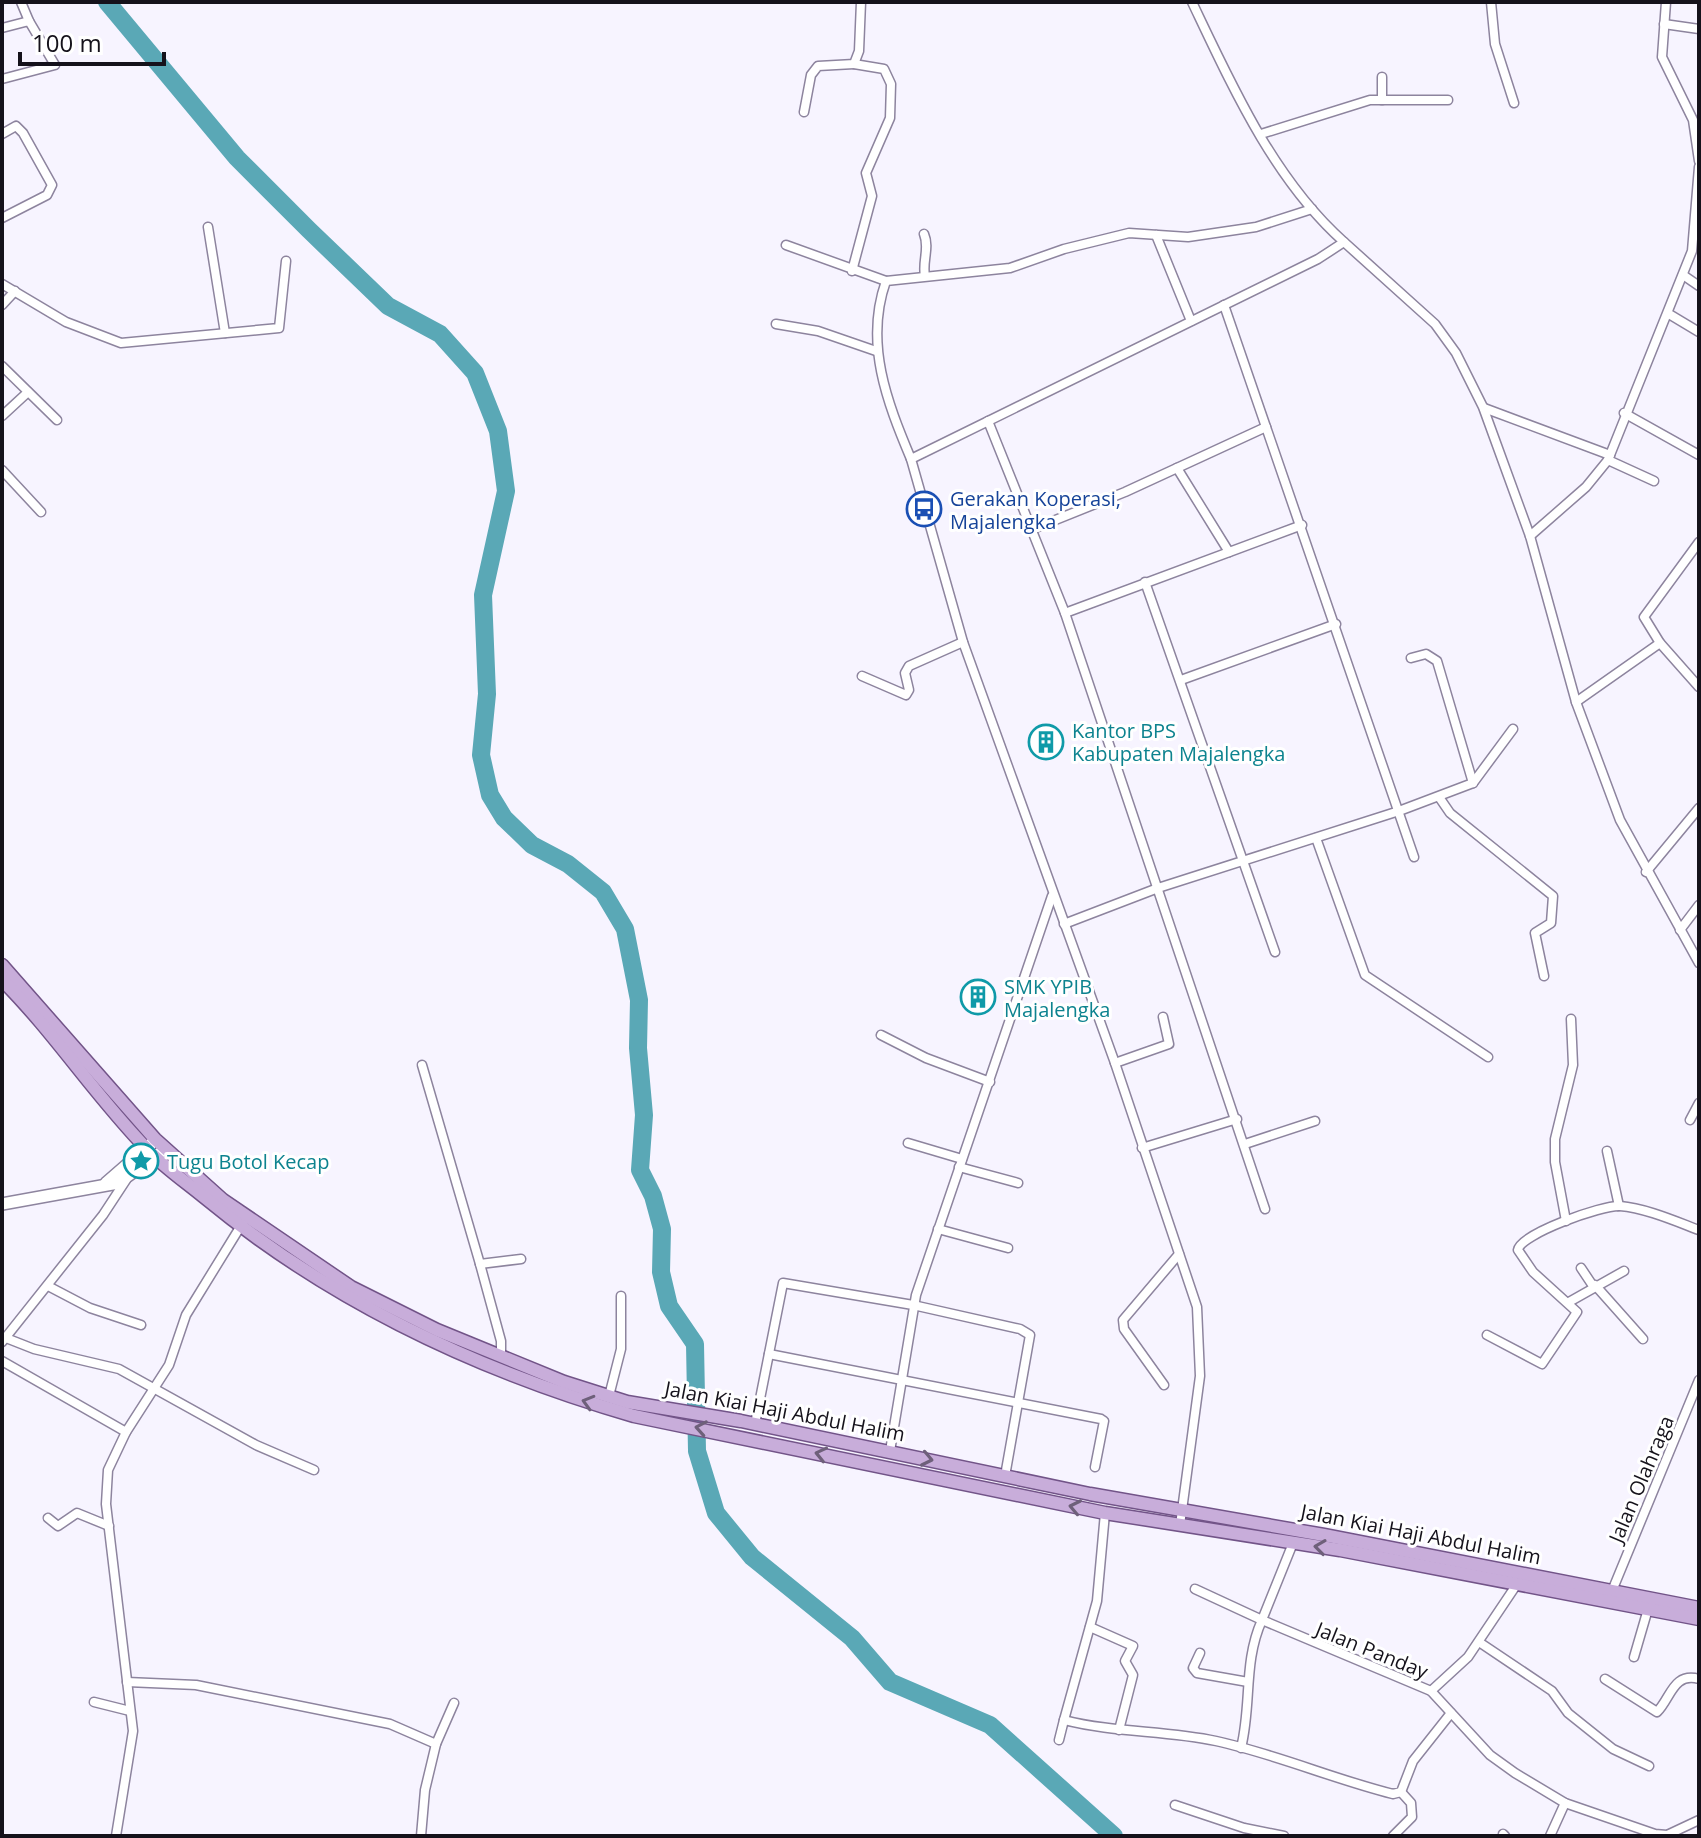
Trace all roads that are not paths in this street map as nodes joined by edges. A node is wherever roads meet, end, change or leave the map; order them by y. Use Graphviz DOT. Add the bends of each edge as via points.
graph roads {
  1 [pos="21,2"];
  2 [pos="861,2"];
  3 [pos="1192,2"];
  4 [pos="1491,2"];
  5 [pos="1666,2"];
  6 [pos="29,21"];
  7 [pos="1664,24"];
  8 [pos="2,28"];
  9 [pos="1699,29"];
  10 [pos="854,64"];
  11 [pos="1382,77"];
  12 [pos="2,79"];
  13 [pos="1382,100"];
  14 [pos="1448,100"];
  15 [pos="1514,103"];
  16 [pos="804,112"];
  17 [pos="1697,124"];
  18 [pos="2,134"];
  19 [pos="1261,134"];
  20 [pos="1699,164"];
  21 [pos="1699,190"];
  22 [pos="1312,209"];
  23 [pos="2,218"];
  24 [pos="208,227"];
  25 [pos="924,234"];
  26 [pos="1156,235"];
  27 [pos="1344,242"];
  28 [pos="786,245"];
  29 [pos="286,261"];
  30 [pos="852,271"];
  31 [pos="1683,275"];
  32 [pos="925,276"];
  33 [pos="886,281"];
  34 [pos="2,284"];
  35 [pos="1699,286"];
  36 [pos="15,291"];
  37 [pos="2,305"];
  38 [pos="1224,305"];
  39 [pos="1669,314"];
  40 [pos="1191,321"];
  41 [pos="776,324"];
  42 [pos="1699,332"];
  43 [pos="225,333"];
  44 [pos="876,351"];
  45 [pos="2,366"];
  46 [pos="28,392"];
  47 [pos="1484,408"];
  48 [pos="1624,413"];
  49 [pos="2,416"];
  50 [pos="57,420"];
  51 [pos="988,421"];
  52 [pos="1266,427"];
  53 [pos="1699,455"];
  54 [pos="1609,458"];
  55 [pos="911,459"];
  56 [pos="1177,468"];
  57 [pos="2,470"];
  58 [pos="1654,481"];
  59 [pos="41,512"];
  60 [pos="1302,525"];
  61 [pos="1033,529"];
  62 [pos="1530,536"];
  63 [pos="1699,542"];
  64 [pos="1229,552"];
  65 [pos="1145,582"];
  66 [pos="1065,613"];
  67 [pos="1336,624"];
  68 [pos="963,642"];
  69 [pos="1660,643"];
  70 [pos="1411,658"];
  71 [pos="862,676"];
  72 [pos="1181,680"];
  73 [pos="1699,687"];
  74 [pos="1576,702"];
  75 [pos="1513,729"];
  76 [pos="1473,783"];
  77 [pos="1439,797"];
  78 [pos="1699,808"];
  79 [pos="1399,811"];
  80 [pos="1316,838"];
  81 [pos="1414,857"];
  82 [pos="1242,862"];
  83 [pos="1646,872"];
  84 [pos="1158,888"];
  85 [pos="1052,895"];
  86 [pos="1699,905"];
  87 [pos="1064,924"];
  88 [pos="1680,930"];
  89 [pos="1275,952"];
  90 [pos="1699,963"];
  91 [pos="2,965"];
  92 [pos="1544,976"];
  93 [pos="2,980"];
  94 [pos="1163,1017"];
  95 [pos="1571,1019"];
  96 [pos="881,1035"];
  97 [pos="1488,1057"];
  98 [pos="1115,1063"];
  99 [pos="422,1065"];
  100 [pos="990,1082"];
  101 [pos="1699,1103"];
  102 [pos="1237,1119"];
  103 [pos="1690,1120"];
  104 [pos="1315,1121"];
  105 [pos="908,1143"];
  106 [pos="1245,1144"];
  107 [pos="1142,1148"];
  108 [pos="156,1149"];
  109 [pos="1607,1151"];
  110 [pos="961,1163"];
  111 [pos="125,1173"];
  112 [pos="1018,1183"];
  113 [pos="2,1204"];
  114 [pos="1619,1206"];
  115 [pos="1265,1209"];
  116 [pos="1566,1221"];
  117 [pos="244,1222"];
  118 [pos="938,1229"];
  119 [pos="1699,1230"];
  120 [pos="1008,1248"];
  121 [pos="1179,1254"];
  122 [pos="521,1259"];
  123 [pos="480,1264"];
  124 [pos="1581,1268"];
  125 [pos="1624,1271"];
  126 [pos="1594,1285"];
  127 [pos="48,1286"];
  128 [pos="621,1296"];
  129 [pos="1569,1302"];
  130 [pos="913,1305"];
  131 [pos="141,1325"];
  132 [pos="1487,1335"];
  133 [pos="1643,1339"];
  134 [pos="4,1340"];
  135 [pos="769,1354"];
  136 [pos="501,1357"];
  137 [pos="2,1361"];
  138 [pos="904,1379"];
  139 [pos="1699,1380"];
  140 [pos="1164,1385"];
  141 [pos="153,1388"];
  142 [pos="609,1396"];
  143 [pos="1018,1403"];
  144 [pos="663,1415"];
  145 [pos="755,1424"];
  146 [pos="126,1432"];
  147 [pos="890,1451"];
  148 [pos="1095,1467"];
  149 [pos="314,1470"];
  150 [pos="1005,1476"];
  151 [pos="1105,1513"];
  152 [pos="48,1518"];
  153 [pos="1181,1518"];
  154 [pos="109,1526"];
  155 [pos="1293,1543"];
  156 [pos="1517,1584"];
  157 [pos="1195,1589"];
  158 [pos="1612,1591"];
  159 [pos="1699,1608"];
  160 [pos="1648,1609"];
  161 [pos="1699,1619"];
  162 [pos="1262,1620"];
  163 [pos="1090,1627"];
  164 [pos="1479,1642"];
  165 [pos="1200,1653"];
  166 [pos="1634,1657"];
  167 [pos="1605,1679"];
  168 [pos="1699,1679"];
  169 [pos="127,1682"];
  170 [pos="1248,1682"];
  171 [pos="1431,1691"];
  172 [pos="94,1702"];
  173 [pos="454,1703"];
  174 [pos="130,1711"];
  175 [pos="1451,1713"];
  176 [pos="1064,1720"];
  177 [pos="1119,1730"];
  178 [pos="1059,1740"];
  179 [pos="437,1741"];
  180 [pos="1241,1748"];
  181 [pos="1649,1766"];
  182 [pos="1401,1792"];
  183 [pos="1565,1803"];
  184 [pos="1175,1805"];
  185 [pos="1699,1820"];
  186 [pos="1396,1835"];
  187 [pos="116,1836"];
  188 [pos="421,1836"];
  189 [pos="1284,1836"];
  190 [pos="1550,1836"];
  1 -- 6 [label="street"];
  2 -- 10 [label="street"];
  3 -- 19 [label="street"];
  4 -- 15 [label="street" via="1495,44"];
  5 -- 7 [label="street"];
  6 -- 8 [label="street"];
  6 -- 12 [label="street" via="55,65"];
  7 -- 9 [label="street"];
  7 -- 17 [label="street" via="1662,57"];
  10 -- 16 [label="street" via="818,66 811,75"];
  10 -- 30 [label="street" via="884,69 891,84 887,129 866,173 872,196"];
  11 -- 13 [label="street"];
  13 -- 14 [label="street"];
  13 -- 19 [label="street" via="1360,102"];
  17 -- 20 [label="street"];
  18 -- 23 [label="street" via="16,126 23,133 52,185 47,195"];
  19 -- 22 [label="street"];
  20 -- 21 [label="street"];
  21 -- 31 [label="street" via="1694,239"];
  22 -- 26 [label="street" via="1256,227 1188,237"];
  22 -- 27 [label="street"];
  24 -- 43 [label="street"];
  25 -- 32 [label="street"];
  26 -- 32 [label="street" via="1129,233 990,272"];
  26 -- 40 [label="street"];
  27 -- 38 [label="street"];
  27 -- 47 [label="street" via="1435,324"];
  28 -- 30 [label="street"];
  29 -- 43 [label="street" via="279,328"];
  30 -- 33 [label="street"];
  31 -- 35 [label="street"];
  31 -- 39 [label="street"];
  32 -- 33 [label="street"];
  33 -- 44 [label="street"];
  34 -- 36 [label="street"];
  36 -- 37 [label="street"];
  36 -- 43 [label="street" via="66,322 121,343"];
  38 -- 40 [label="street"];
  38 -- 52 [label="street"];
  39 -- 42 [label="street"];
  39 -- 48 [label="street"];
  40 -- 51 [label="street"];
  41 -- 44 [label="street" via="818,331"];
  44 -- 55 [label="street"];
  45 -- 46 [label="street"];
  46 -- 49 [label="street"];
  46 -- 50 [label="street"];
  47 -- 54 [label="street"];
  47 -- 62 [label="street"];
  48 -- 53 [label="street"];
  48 -- 54 [label="street"];
  51 -- 55 [label="street"];
  51 -- 61 [label="street"];
  52 -- 56 [label="street"];
  52 -- 60 [label="street"];
  54 -- 58 [label="street"];
  54 -- 62 [label="street" via="1586,487"];
  55 -- 68 [label="street"];
  56 -- 61 [label="street"];
  56 -- 64 [label="street"];
  57 -- 59 [label="street"];
  60 -- 64 [label="street"];
  60 -- 67 [label="street"];
  61 -- 66 [label="street"];
  62 -- 74 [label="street"];
  63 -- 69 [label="street" via="1645,614"];
  64 -- 65 [label="street"];
  65 -- 66 [label="street"];
  65 -- 72 [label="street"];
  66 -- 84 [label="street"];
  67 -- 72 [label="street"];
  67 -- 79 [label="street"];
  68 -- 71 [label="street" via="909,666 906,695"];
  68 -- 85 [label="street"];
  69 -- 73 [label="street"];
  69 -- 74 [label="street"];
  70 -- 76 [label="street" via="1426,654 1437,661"];
  72 -- 82 [label="street"];
  74 -- 83 [label="street" via="1620,820"];
  75 -- 76 [label="street"];
  76 -- 77 [label="street"];
  77 -- 79 [label="street"];
  77 -- 92 [label="street" via="1450,813 1553,896 1553,919 1535,933"];
  78 -- 83 [label="street"];
  79 -- 80 [label="street"];
  79 -- 81 [label="street"];
  80 -- 82 [label="street"];
  80 -- 97 [label="street" via="1365,975"];
  82 -- 84 [label="street"];
  82 -- 89 [label="street"];
  83 -- 88 [label="street"];
  84 -- 87 [label="street"];
  84 -- 102 [label="street"];
  85 -- 87 [label="street"];
  85 -- 100 [label="street"];
  86 -- 88 [label="street"];
  87 -- 98 [label="street"];
  88 -- 90 [label="street"];
  91 -- 108 [label="main road, Jalan Kiai Haji Abdul Halim"];
  93 -- 108 [label="main road, Jalan Kiai Haji Abdul Halim"];
  94 -- 98 [label="street" via="1169,1044"];
  95 -- 116 [label="street" via="1573,1065 1555,1139"];
  96 -- 100 [label="street"];
  98 -- 107 [label="street"];
  99 -- 123 [label="street"];
  100 -- 110 [label="street"];
  101 -- 103 [label="street"];
  102 -- 106 [label="street"];
  102 -- 107 [label="street"];
  104 -- 106 [label="street"];
  105 -- 110 [label="street"];
  106 -- 115 [label="street"];
  107 -- 121 [label="street"];
  108 -- 111 [label="main road"];
  108 -- 117 [label="main road, Jalan Kiai Haji Abdul Halim"];
  109 -- 114 [label="street"];
  110 -- 112 [label="street"];
  110 -- 118 [label="street"];
  111 -- 113 [label="main road" via="106,1183"];
  111 -- 127 [label="street"];
  114 -- 116 [label="street"];
  114 -- 119 [label="street"];
  116 -- 129 [label="street" via="1518,1246 1533,1272"];
  117 -- 136 [label="main road, Jalan Kiai Haji Abdul Halim" via="351,1287"];
  117 -- 141 [label="street" via="186,1315 177,1349"];
  144 -- 117 [label="main road, Jalan Kiai Haji Abdul Halim, one-way" via="561,1394 397,1324 349,1298"];
  118 -- 120 [label="street"];
  118 -- 130 [label="street"];
  121 -- 140 [label="street" via="1123,1320"];
  121 -- 153 [label="street" via="1197,1307 1200,1343"];
  122 -- 123 [label="street"];
  123 -- 136 [label="street"];
  124 -- 126 [label="street"];
  125 -- 126 [label="street"];
  126 -- 129 [label="street"];
  126 -- 133 [label="street"];
  127 -- 131 [label="street" via="90,1308"];
  127 -- 134 [label="street"];
  128 -- 142 [label="street" via="621,1349"];
  129 -- 132 [label="street" via="1576,1314 1542,1364"];
  130 -- 135 [label="street" via="785,1282"];
  130 -- 138 [label="street"];
  130 -- 143 [label="street" via="1027,1332 1032,1340"];
  134 -- 141 [label="street" via="119,1369"];
  135 -- 138 [label="street"];
  135 -- 145 [label="street"];
  136 -- 142 [label="main road, Jalan Kiai Haji Abdul Halim"];
  137 -- 146 [label="street"];
  138 -- 143 [label="street"];
  138 -- 147 [label="street"];
  139 -- 158 [label="street, Jalan Olahraga"];
  141 -- 146 [label="street"];
  141 -- 149 [label="street" via="256,1445"];
  142 -- 144 [label="main road, Jalan Kiai Haji Abdul Halim"];
  143 -- 148 [label="street" via="1104,1421"];
  143 -- 150 [label="street"];
  144 -- 145 [label="main road, Jalan Kiai Haji Abdul Halim"];
  151 -- 144 [label="main road, Jalan Kiai Haji Abdul Halim, one-way"];
  145 -- 147 [label="main road, Jalan Kiai Haji Abdul Halim"];
  146 -- 154 [label="street" via="108,1470"];
  147 -- 150 [label="main road, Jalan Kiai Haji Abdul Halim, one-way"];
  150 -- 153 [label="main road, Jalan Kiai Haji Abdul Halim"];
  151 -- 153 [label="main road, Jalan Kiai Haji Abdul Halim"];
  151 -- 163 [label="street"];
  152 -- 154 [label="street" via="58,1526 77,1513"];
  153 -- 155 [label="main road, Jalan Kiai Haji Abdul Halim"];
  153 -- 158 [label="main road, Jalan Kiai Haji Abdul Halim" via="1324,1535"];
  154 -- 169 [label="street"];
  156 -- 155 [label="main road, Jalan Kiai Haji Abdul Halim, one-way"];
  155 -- 162 [label="street"];
  156 -- 160 [label="main road, Jalan Kiai Haji Abdul Halim"];
  156 -- 164 [label="street"];
  157 -- 162 [label="street, Jalan Panday"];
  158 -- 159 [label="main road, Jalan Kiai Haji Abdul Halim"];
  160 -- 161 [label="main road, Jalan Kiai Haji Abdul Halim"];
  160 -- 166 [label="street"];
  162 -- 170 [label="street" via="1251,1644"];
  162 -- 171 [label="street, Jalan Panday"];
  163 -- 176 [label="street"];
  163 -- 177 [label="street" via="1133,1646 1125,1661 1134,1671"];
  164 -- 171 [label="street"];
  164 -- 181 [label="street" via="1552,1691 1568,1713 1613,1749"];
  165 -- 170 [label="street" via="1193,1668 1197,1673"];
  167 -- 168 [label="street" via="1657,1712 1679,1681"];
  169 -- 174 [label="street"];
  169 -- 179 [label="street" via="196,1685 390,1724"];
  170 -- 180 [label="street"];
  171 -- 175 [label="street, Jalan Panday"];
  172 -- 174 [label="street"];
  173 -- 179 [label="street"];
  174 -- 187 [label="street" via="133,1744"];
  175 -- 182 [label="street" via="1413,1761"];
  175 -- 183 [label="street, Jalan Panday" via="1490,1755"];
  176 -- 177 [label="street"];
  176 -- 178 [label="street"];
  177 -- 180 [label="street"];
  179 -- 188 [label="street"];
  180 -- 182 [label="street" via="1381,1791"];
  182 -- 186 [label="street" via="1411,1803 1412,1817"];
  183 -- 185 [label="street, Jalan Panday" via="1655,1834 1667,1835"];
  183 -- 190 [label="street"];
  184 -- 189 [label="street"];
}
